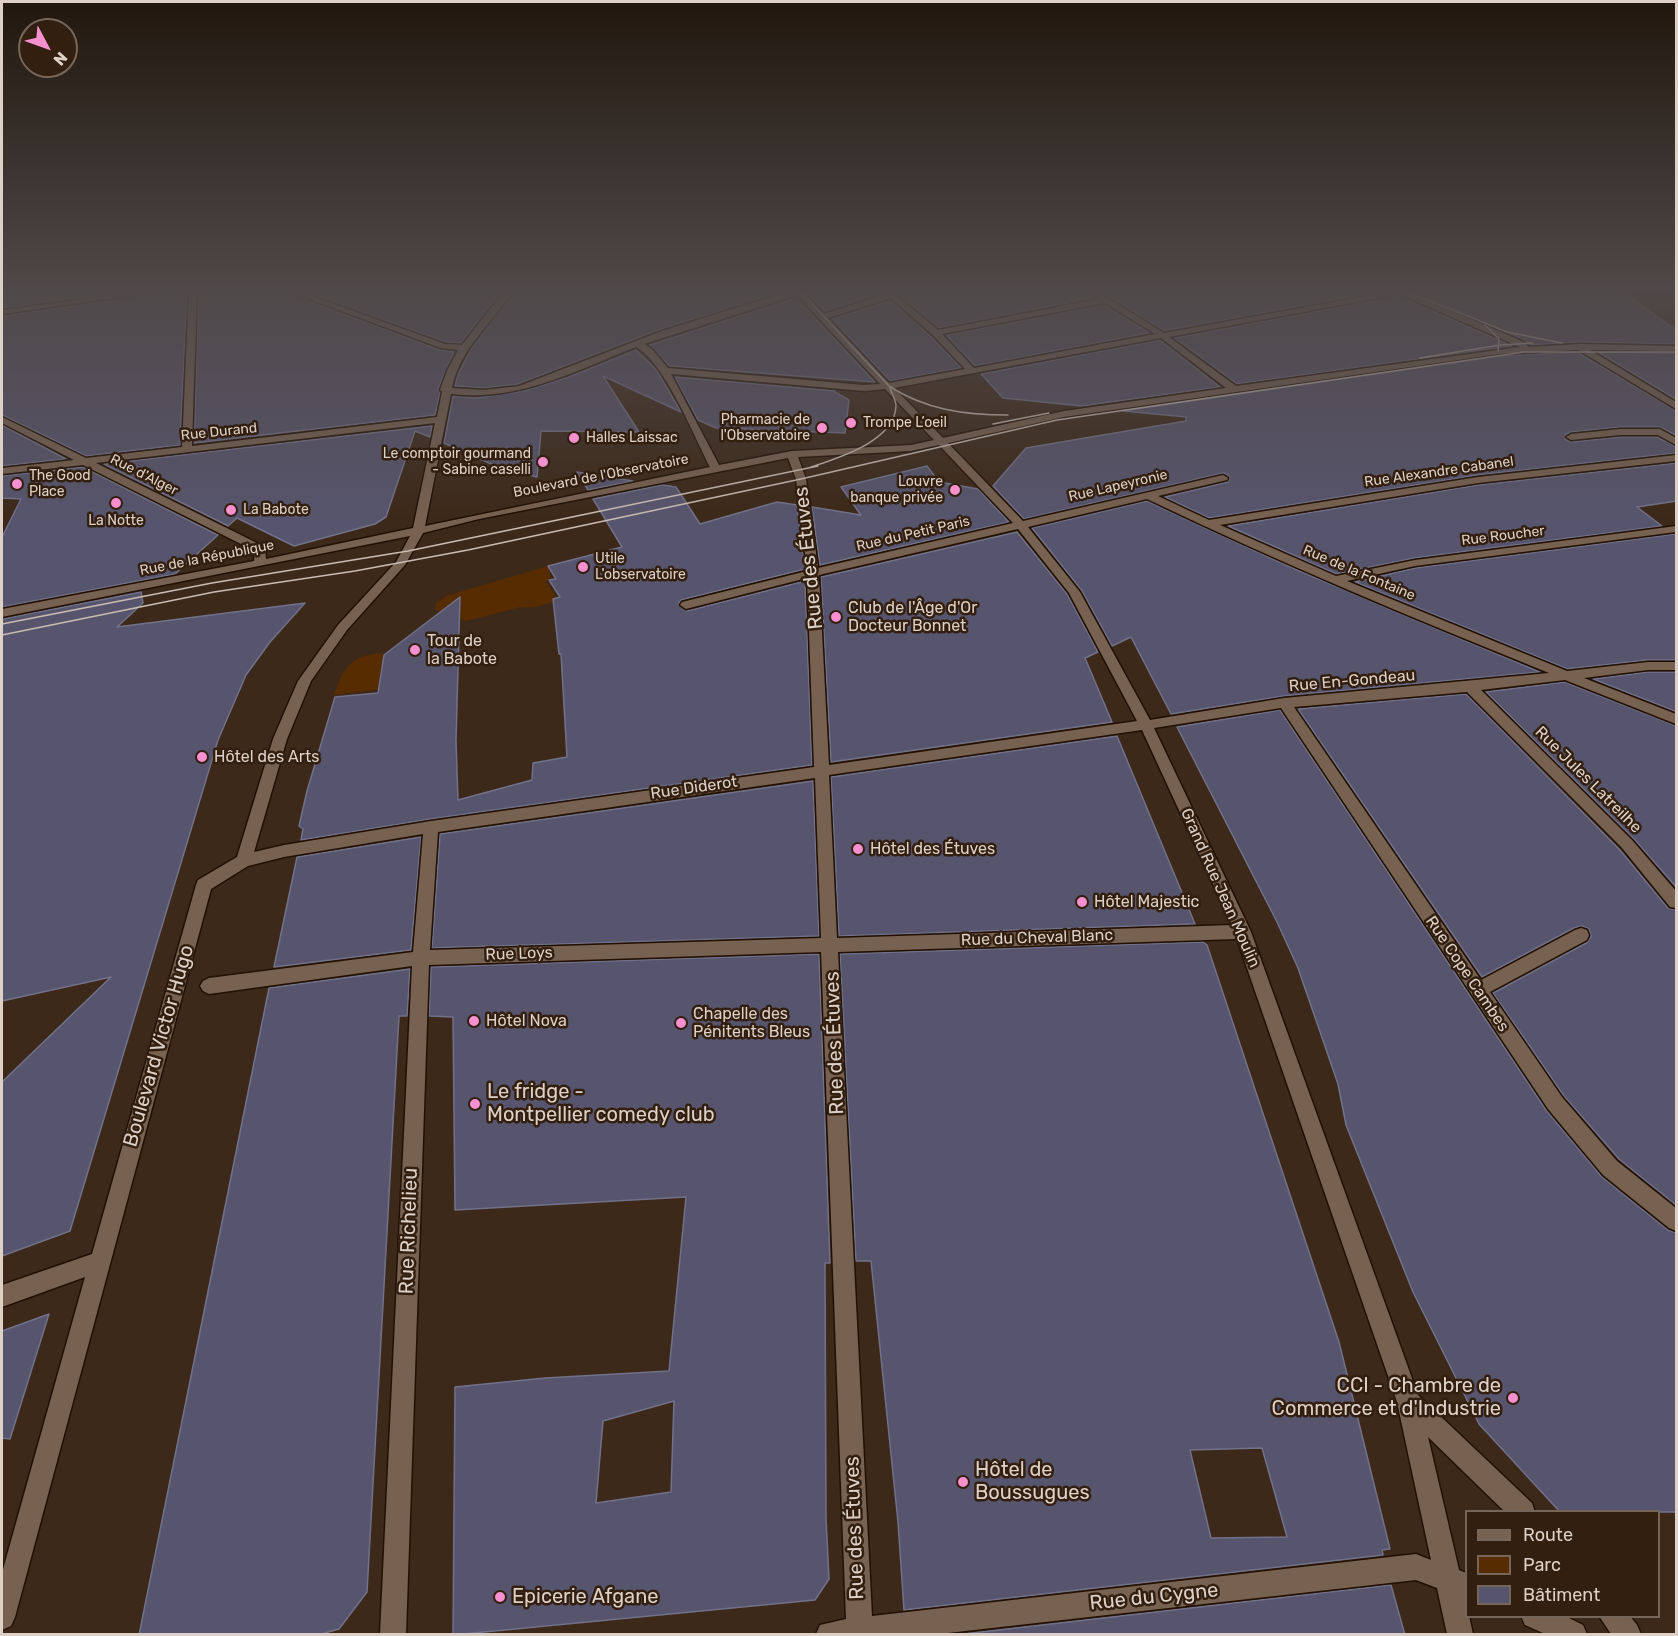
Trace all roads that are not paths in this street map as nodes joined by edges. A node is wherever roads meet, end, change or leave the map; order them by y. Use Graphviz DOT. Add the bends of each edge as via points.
graph roads {
  1 [pos="191,366"];
  2 [pos="453,366"];
  3 [pos="579,366"];
  4 [pos="661,366"];
  5 [pos="870,366"];
  6 [pos="968,366"];
  7 [pos="991,366"];
  8 [pos="1203,366"];
  9 [pos="1399,366"];
  10 [pos="1612,366"];
  11 [pos="972,370"];
  12 [pos="665,371"];
  13 [pos="889,386"];
  14 [pos="446,390"];
  15 [pos="1235,390"];
  16 [pos="1677,406"];
  17 [pos="2,420"];
  18 [pos="439,420"];
  19 [pos="1571,436"];
  20 [pos="942,441"];
  21 [pos="1677,442"];
  22 [pos="188,449"];
  23 [pos="792,454"];
  24 [pos="1677,458"];
  25 [pos="83,461"];
  26 [pos="715,468"];
  27 [pos="2,471"];
  28 [pos="1223,478"];
  29 [pos="1147,495"];
  30 [pos="1020,524"];
  31 [pos="1206,524"];
  32 [pos="1677,529"];
  33 [pos="418,531"];
  34 [pos="260,562"];
  35 [pos="813,573"];
  36 [pos="1335,580"];
  37 [pos="686,605"];
  38 [pos="2,614"];
  39 [pos="1677,666"];
  40 [pos="1561,675"];
  41 [pos="1470,687"];
  42 [pos="1284,703"];
  43 [pos="1677,719"];
  44 [pos="1146,725"];
  45 [pos="824,770"];
  46 [pos="431,827"];
  47 [pos="244,861"];
  48 [pos="1677,902"];
  49 [pos="1243,932"];
  50 [pos="1581,935"];
  51 [pos="831,944"];
  52 [pos="421,958"];
  53 [pos="209,986"];
  54 [pos="1479,990"];
  55 [pos="1677,1221"];
  56 [pos="98,1262"];
  57 [pos="2,1296"];
  58 [pos="1409,1402"];
  59 [pos="1521,1510"];
  60 [pos="1457,1582"];
  61 [pos="2,1617"];
  62 [pos="1536,1618"];
  63 [pos="1613,1618"];
  64 [pos="860,1632"];
  65 [pos="393,1635"];
  66 [pos="830,1635"];
  67 [pos="1460,1635"];
  68 [pos="1574,1635"];
  69 [pos="1628,1635"];
  1 -- 22 [label="street"];
  2 -- 14 [label="street"];
  3 -- 14 [label="street" via="499,394"];
  4 -- 12 [label="street"];
  5 -- 13 [label="street, Grand Rue Jean Moulin"];
  6 -- 11 [label="street"];
  7 -- 11 [label="street"];
  8 -- 15 [label="street"];
  9 -- 15 [label="street, Boulevard de l'Observatoire"];
  10 -- 16 [label="street"];
  11 -- 13 [label="street"];
  12 -- 13 [label="street" via="864,388"];
  12 -- 26 [label="street"];
  13 -- 20 [label="street, Grand Rue Jean Moulin"];
  14 -- 18 [label="street"];
  15 -- 20 [label="street, Boulevard de l'Observatoire" via="1064,414"];
  17 -- 25 [label="street, Rue d'Alger"];
  18 -- 22 [label="street, Rue Durand"];
  18 -- 33 [label="street"];
  19 -- 21 [label="street" via="1660,432"];
  20 -- 23 [label="street, Boulevard de l'Observatoire" via="893,450"];
  20 -- 30 [label="street, Grand Rue Jean Moulin"];
  22 -- 25 [label="street, Rue Durand"];
  23 -- 26 [label="street, Boulevard de l'Observatoire"];
  23 -- 35 [label="street, Rue des Étuves" via="801,479"];
  24 -- 31 [label="street, Rue Alexandre Cabanel" via="1478,480"];
  25 -- 27 [label="street, Rue Durand"];
  25 -- 34 [label="street, Rue d'Alger" via="261,549"];
  26 -- 33 [label="street, Boulevard de l'Observatoire"];
  28 -- 29 [label="street, Rue Lapeyronie"];
  29 -- 30 [label="street, Rue Lapeyronie"];
  29 -- 31 [label="street, Rue de la Fontaine"];
  30 -- 35 [label="street, Rue du Petit Paris"];
  30 -- 44 [label="street, Grand Rue Jean Moulin" via="1074,592"];
  31 -- 36 [label="street, Rue de la Fontaine"];
  32 -- 36 [label="street, Rue Roucher" via="1415,562"];
  33 -- 34 [label="street, Rue de la République"];
  33 -- 47 [label="street" via="401,563 330,642 295,698"];
  34 -- 38 [label="street, Rue de la République"];
  35 -- 37 [label="street, Rue du Petit Paris"];
  35 -- 45 [label="street, Rue des Étuves"];
  36 -- 40 [label="street, Rue de la Fontaine"];
  39 -- 40 [label="street, Rue En-Gondeau"];
  40 -- 41 [label="street, Rue En-Gondeau"];
  40 -- 43 [label="street, Rue de la Fontaine"];
  41 -- 42 [label="street, Rue En-Gondeau"];
  41 -- 48 [label="street, Rue Jules Latreilhe" via="1627,844"];
  42 -- 44 [label="street, Rue En-Gondeau"];
  42 -- 54 [label="street, Rue Cope Cambes"];
  44 -- 45 [label="street, Rue Diderot"];
  44 -- 49 [label="street, Grand Rue Jean Moulin"];
  45 -- 46 [label="street, Rue Diderot"];
  45 -- 51 [label="street, Rue des Étuves"];
  46 -- 47 [label="street, Rue Diderot"];
  46 -- 52 [label="street, Rue Richelieu"];
  47 -- 56 [label="street, Boulevard Victor Hugo" via="204,885"];
  49 -- 51 [label="street, Rue du Cheval Blanc"];
  49 -- 58 [label="street, Grand Rue Jean Moulin"];
  50 -- 54 [label="street"];
  51 -- 52 [label="street, Rue Loys"];
  51 -- 64 [label="street, Rue des Étuves"];
  52 -- 53 [label="street, Rue Loys"];
  52 -- 65 [label="street, Rue Richelieu"];
  54 -- 55 [label="street, Rue Cope Cambes" via="1555,1103 1610,1168"];
  56 -- 57 [label="street"];
  56 -- 61 [label="street, Boulevard Victor Hugo"];
  58 -- 59 [label="street, Grand Rue Jean Moulin"];
  58 -- 60 [label="street, Grand Rue Jean Moulin"];
  60 -- 64 [label="street, Rue du Cygne" via="1416,1567"];
  60 -- 67 [label="street, Grand Rue Jean Moulin"];
  62 -- 68 [label="street"];
  63 -- 69 [label="street"];
  64 -- 66 [label="street, Rue du Cygne"];
}
